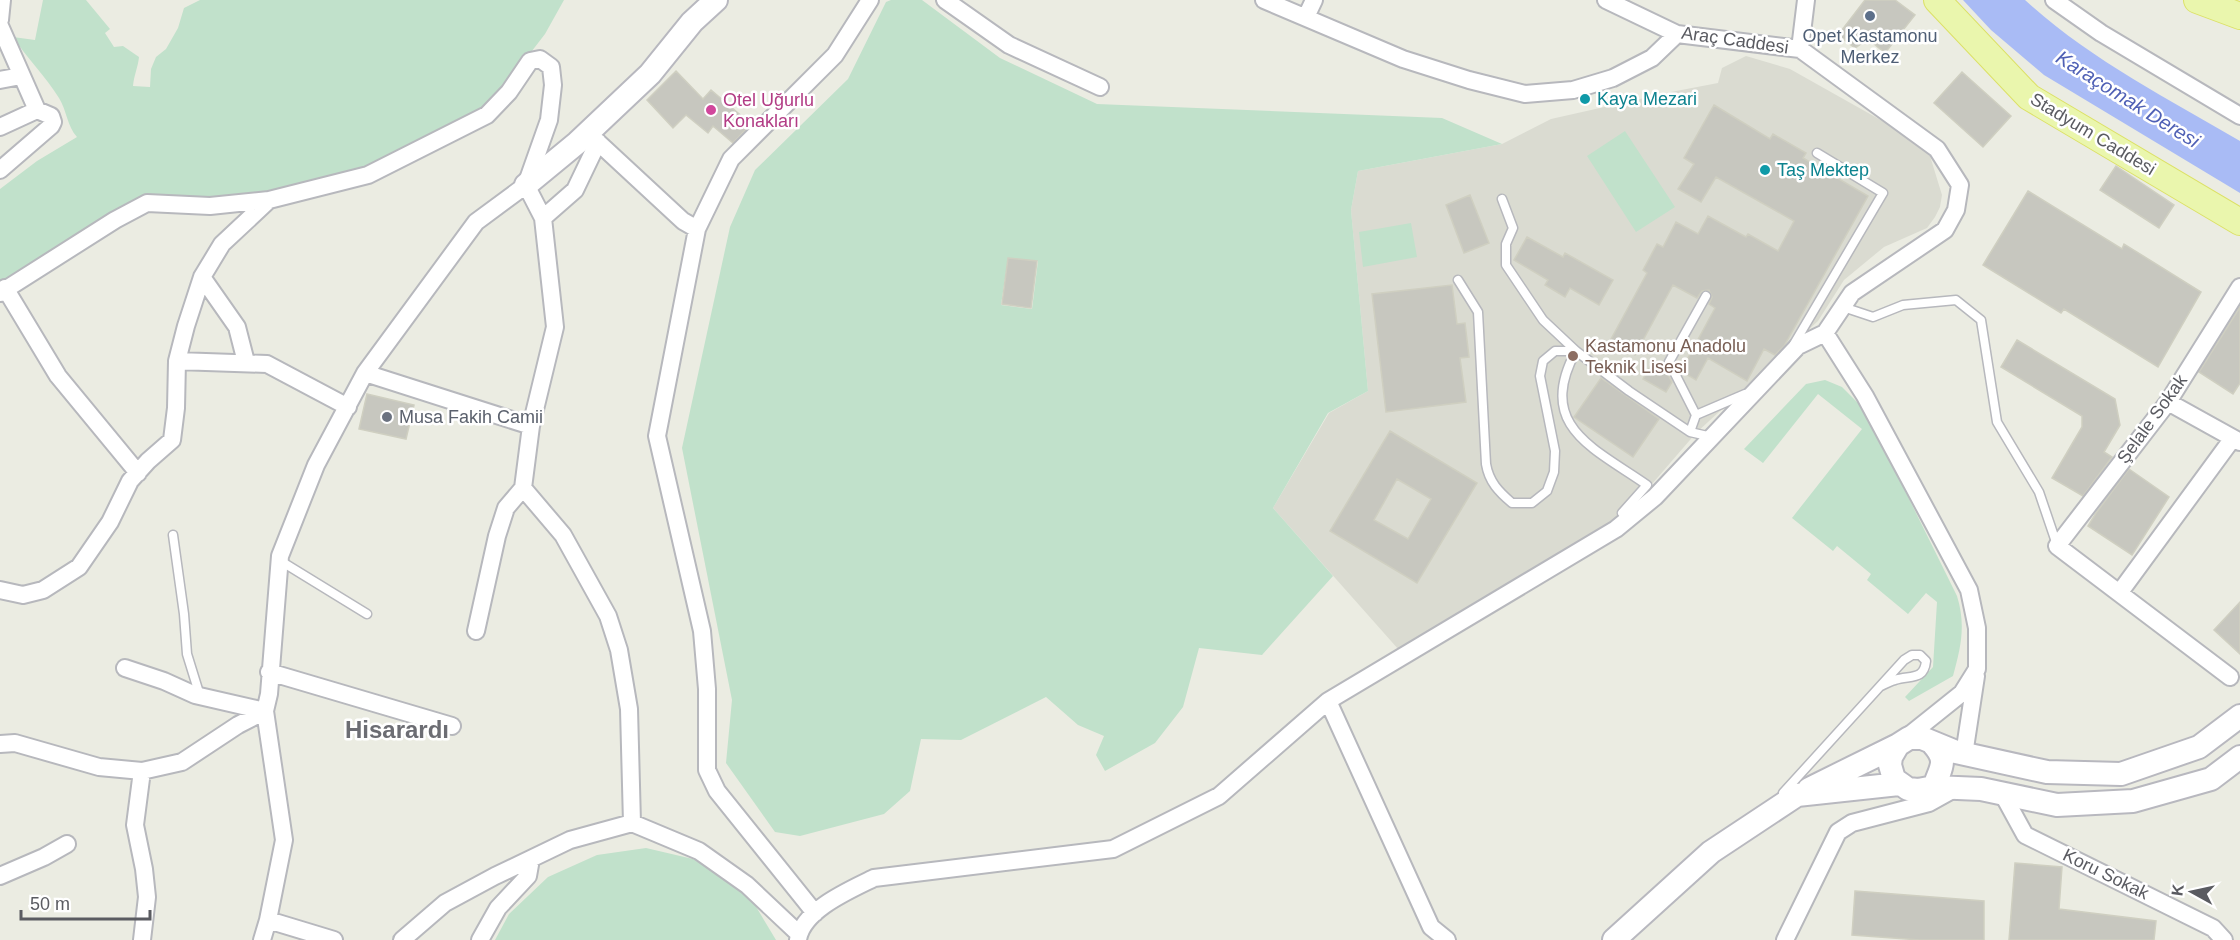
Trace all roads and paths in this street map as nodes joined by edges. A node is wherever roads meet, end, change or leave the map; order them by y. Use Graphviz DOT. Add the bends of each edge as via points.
graph roads {
  1 [pos="2,0"];
  2 [pos="716,0"];
  3 [pos="870,0"];
  4 [pos="945,0"];
  5 [pos="1264,0"];
  6 [pos="1314,0"];
  7 [pos="1606,0"];
  8 [pos="1806,0"];
  9 [pos="1936,0"];
  10 [pos="2054,0"];
  11 [pos="2197,0"];
  12 [pos="2240,16"];
  13 [pos="1306,17"];
  14 [pos="0,20"];
  15 [pos="0,26"];
  16 [pos="1677,34"];
  17 [pos="1800,49"];
  18 [pos="21,76"];
  19 [pos="0,80"];
  20 [pos="1100,87"];
  21 [pos="37,110"];
  22 [pos="2240,116"];
  23 [pos="0,126"];
  24 [pos="593,138"];
  25 [pos="1818,153"];
  26 [pos="0,170"];
  27 [pos="526,185"];
  28 [pos="1502,199"];
  29 [pos="269,200"];
  30 [pos="543,218"];
  31 [pos="2240,222"];
  32 [pos="697,229"];
  33 [pos="202,277"];
  34 [pos="1458,280"];
  35 [pos="2240,287"];
  36 [pos="2,290"];
  37 [pos="1706,296"];
  38 [pos="1843,307"];
  39 [pos="1825,333"];
  40 [pos="1576,351"];
  41 [pos="177,361"];
  42 [pos="246,362"];
  43 [pos="365,373"];
  44 [pos="2168,402"];
  45 [pos="348,407"];
  46 [pos="1696,414"];
  47 [pos="531,426"];
  48 [pos="1690,432"];
  49 [pos="1712,437"];
  50 [pos="2236,440"];
  51 [pos="138,473"];
  52 [pos="523,488"];
  53 [pos="1622,513"];
  54 [pos="173,535"];
  55 [pos="2057,546"];
  56 [pos="279,560"];
  57 [pos="0,590"];
  58 [pos="2120,592"];
  59 [pos="367,614"];
  60 [pos="477,631"];
  61 [pos="124,668"];
  62 [pos="1977,669"];
  63 [pos="269,672"];
  64 [pos="2230,677"];
  65 [pos="1881,686"];
  66 [pos="200,696"];
  67 [pos="1328,701"];
  68 [pos="265,711"];
  69 [pos="2240,716"];
  70 [pos="453,726"];
  71 [pos="0,744"];
  72 [pos="1933,744"];
  73 [pos="1898,745"];
  74 [pos="1956,752"];
  75 [pos="2240,757"];
  76 [pos="142,771"];
  77 [pos="1899,784"];
  78 [pos="1934,787"];
  79 [pos="1956,788"];
  80 [pos="2002,793"];
  81 [pos="1797,795"];
  82 [pos="632,823"];
  83 [pos="67,844"];
  84 [pos="531,859"];
  85 [pos="2,872"];
  86 [pos="814,913"];
  87 [pos="268,920"];
  88 [pos="799,937"];
  89 [pos="142,940"];
  90 [pos="262,940"];
  91 [pos="334,940"];
  92 [pos="402,940"];
  93 [pos="480,940"];
  94 [pos="1447,940"];
  95 [pos="1614,940"];
  96 [pos="1785,940"];
  97 [pos="2224,940"];
  1 -- 14 [label="street"];
  2 -- 24 [label="main road" via="692,22"];
  3 -- 32 [label="street" via="835,55 731,159"];
  4 -- 20 [label="street" via="1009,45"];
  5 -- 13 [label="street"];
  6 -- 13 [label="street"];
  7 -- 16 [label="street, Araç Caddesi"];
  8 -- 17 [label="street"];
  9 -- 31 [label="main road, Stadyum Caddesi" via="2029,97"];
  10 -- 22 [label="street" via="2101,33"];
  11 -- 12 [label="main road"];
  13 -- 16 [label="street" via="1403,59 1525,94 1573,90 1613,78 1652,58"];
  15 -- 18 [label="street"];
  16 -- 17 [label="street, Araç Caddesi"];
  17 -- 38 [label="street" via="1937,149 1960,185 1956,210 1945,230 1852,293"];
  18 -- 19 [label="street"];
  18 -- 21 [label="street"];
  21 -- 23 [label="street"];
  21 -- 26 [label="street" via="51,116 51,126"];
  24 -- 27 [label="main road"];
  24 -- 30 [label="street" via="575,190"];
  24 -- 32 [label="street" via="683,221"];
  25 -- 46 [label="lane" via="1883,193 1790,352 1744,395"];
  27 -- 29 [label="street" via="549,120 553,85 550,67 540,59 530,61 487,115 368,175"];
  27 -- 30 [label="street"];
  27 -- 43 [label="street" via="476,222"];
  28 -- 40 [label="lane" via="1513,228 1506,244 1506,265 1543,320"];
  29 -- 33 [label="street" via="222,244"];
  29 -- 36 [label="street" via="210,206 147,203"];
  30 -- 47 [label="street" via="555,327"];
  32 -- 86 [label="street" via="657,436 702,631 707,770 717,791"];
  33 -- 41 [label="street"];
  33 -- 42 [label="street" via="237,327"];
  34 -- 40 [label="lane" via="1478,312 1488,472 1496,489 1512,503 1532,503 1547,491 1554,472 1555,451 1540,376 1543,361 1555,351"];
  35 -- 44 [label="street, Şelale Sokak"];
  36 -- 51 [label="street" via="58,376"];
  37 -- 46 [label="lane" via="1669,362"];
  38 -- 39 [label="street"];
  38 -- 55 [label="lane" via="1873,317 1903,305 1956,300 1981,320 1997,422 2039,492"];
  39 -- 49 [label="street" via="1798,346"];
  39 -- 62 [label="street" via="1865,396 1969,590 1977,628"];
  40 -- 48 [label="lane"];
  40 -- 53 [label="lane" via="1564,386 1562,405 1568,423 1580,438 1647,485"];
  41 -- 42 [label="street"];
  41 -- 51 [label="street" via="172,440"];
  42 -- 45 [label="street" via="267,364"];
  43 -- 45 [label="street"];
  43 -- 47 [label="street"];
  44 -- 50 [label="street"];
  44 -- 55 [label="street, Şelale Sokak"];
  45 -- 56 [label="street" via="316,465"];
  46 -- 48 [label="lane"];
  47 -- 52 [label="street"];
  48 -- 49 [label="lane"];
  49 -- 67 [label="street" via="1655,497 1616,529"];
  50 -- 58 [label="street"];
  51 -- 57 [label="street" via="79,567 43,590 23,595"];
  52 -- 60 [label="street" via="506,508"];
  52 -- 82 [label="street" via="563,535 608,616 619,650 629,708"];
  54 -- 66 [label="lane" via="187,654"];
  55 -- 58 [label="street"];
  56 -- 59 [label="lane"];
  56 -- 63 [label="street"];
  58 -- 64 [label="street"];
  61 -- 66 [label="street"];
  62 -- 73 [label="street" via="1962,693"];
  62 -- 74 [label="street" via="1965,748"];
  63 -- 68 [label="street"];
  63 -- 70 [label="street"];
  65 -- 65 [label="lane" via="1912,655 1920,655 1926,662 1918,677"];
  65 -- 81 [label="lane" via="1783,793"];
  66 -- 68 [label="street"];
  67 -- 86 [label="street" via="1219,796 1113,849 874,878"];
  67 -- 94 [label="street" via="1431,927"];
  68 -- 76 [label="street" via="182,762"];
  68 -- 87 [label="street" via="284,840"];
  69 -- 74 [label="main road" via="2199,747 2121,774 2047,772"];
  71 -- 76 [label="street" via="15,743 99,768"];
  72 -- 73 [label="main road" via="1916,737"];
  72 -- 74 [label="main road"];
  72 -- 78 [label="main road" via="1939,750 1942,767"];
  73 -- 77 [label="main road" via="1890,765"];
  73 -- 81 [label="main road"];
  75 -- 80 [label="main road" via="2211,779 2133,801 2057,805"];
  76 -- 89 [label="street" via="135,825 147,897"];
  77 -- 78 [label="main road" via="1918,790"];
  77 -- 81 [label="main road"];
  78 -- 79 [label="main road"];
  79 -- 80 [label="main road"];
  79 -- 96 [label="street" via="1929,803 1852,823 1838,832"];
  80 -- 97 [label="street, Koru Sokak" via="2025,835 2213,928"];
  81 -- 95 [label="main road" via="1711,852"];
  82 -- 84 [label="street" via="570,840"];
  82 -- 88 [label="street" via="699,851 747,885"];
  83 -- 85 [label="street"];
  84 -- 92 [label="street" via="445,903"];
  84 -- 93 [label="street" via="528,876 498,908"];
  86 -- 88 [label="street"];
  87 -- 90 [label="street"];
  87 -- 91 [label="street"];
}
